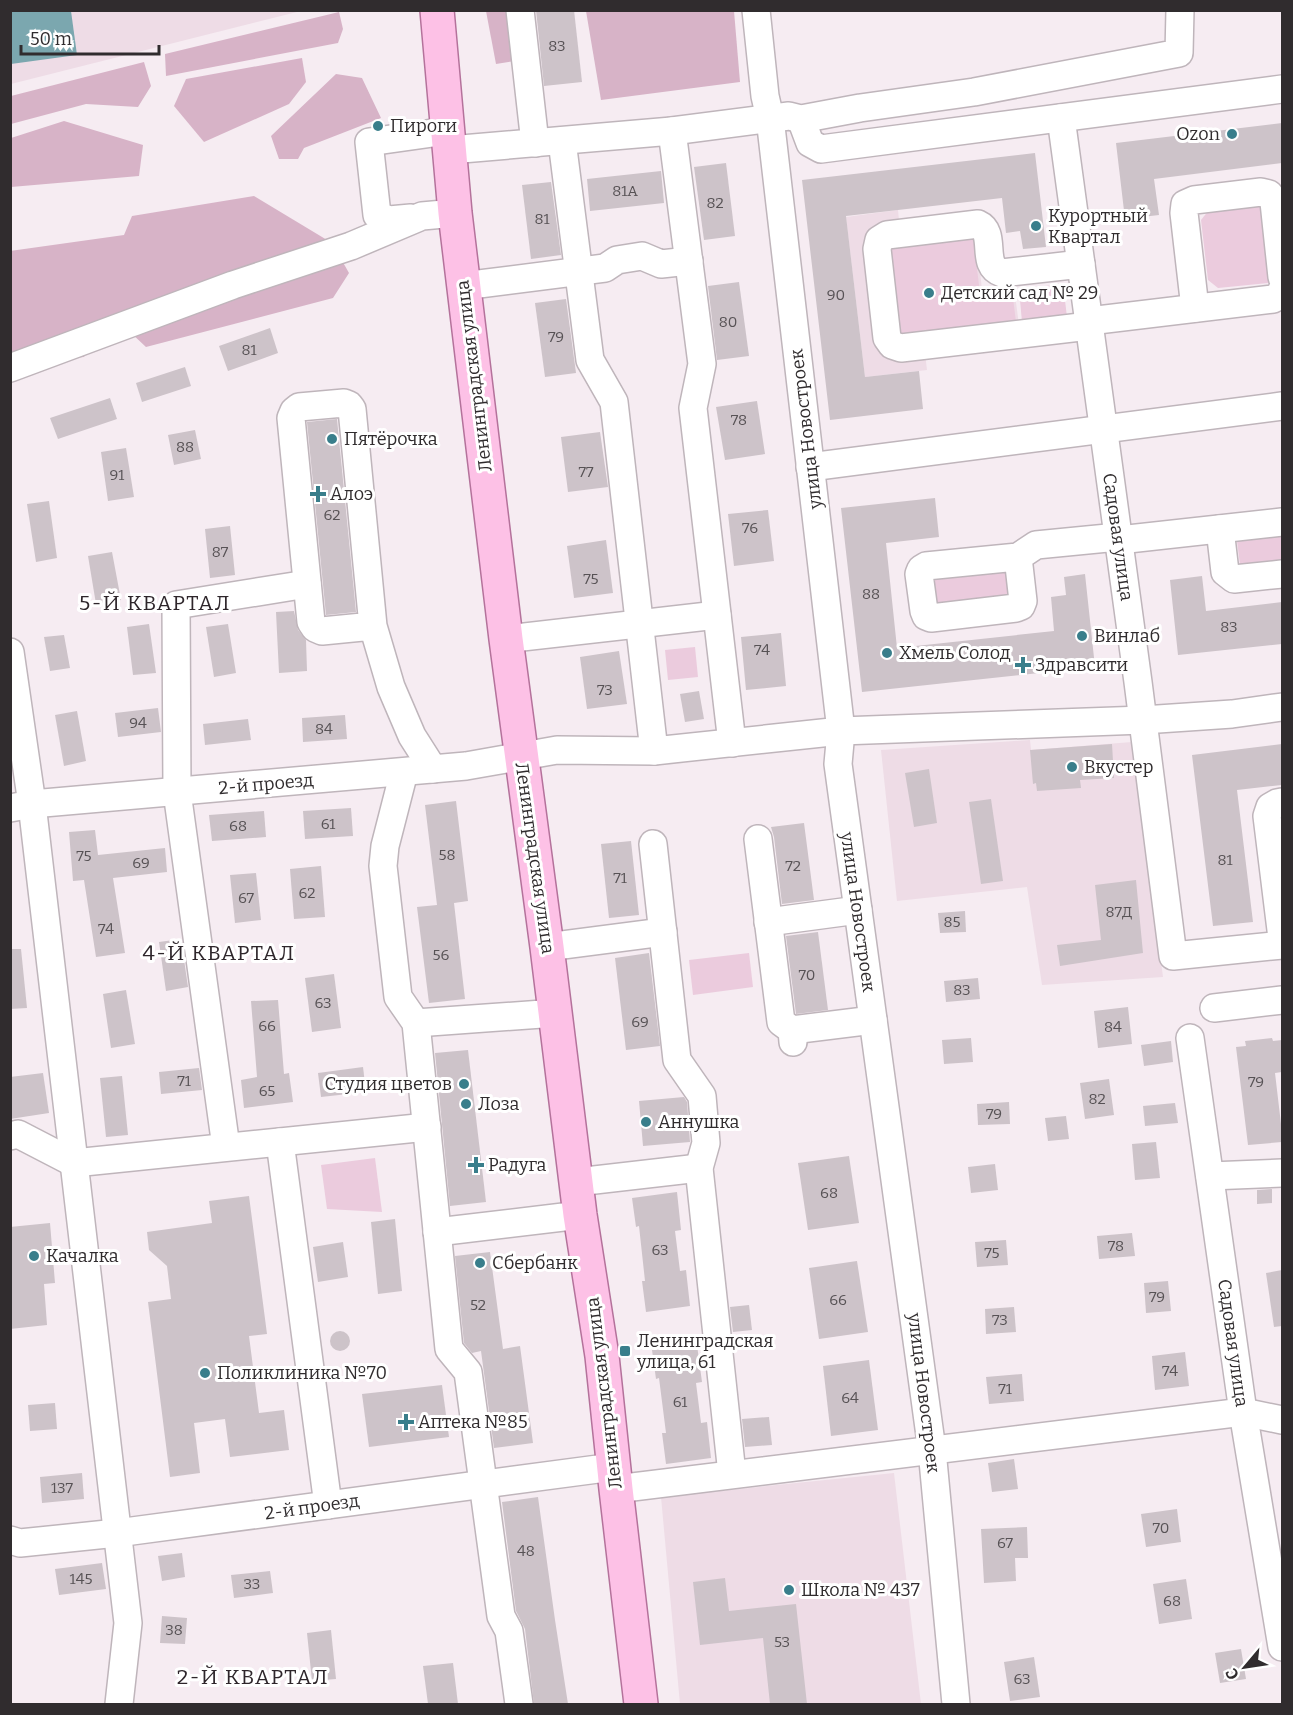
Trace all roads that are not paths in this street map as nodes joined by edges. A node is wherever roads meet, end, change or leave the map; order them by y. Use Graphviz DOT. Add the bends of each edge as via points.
graph roads {
  1 [pos="437,10"];
  2 [pos="520,10"];
  3 [pos="756,10"];
  4 [pos="1180,10"];
  5 [pos="1282,89"];
  6 [pos="770,118"];
  7 [pos="1061,118"];
  8 [pos="801,119"];
  9 [pos="672,131"];
  10 [pos="448,141"];
  11 [pos="562,141"];
  12 [pos="535,143"];
  13 [pos="455,213"];
  14 [pos="422,216"];
  15 [pos="689,261"];
  16 [pos="1081,264"];
  17 [pos="579,272"];
  18 [pos="1282,277"];
  19 [pos="463,286"];
  20 [pos="1282,290"];
  21 [pos="1195,308"];
  22 [pos="1089,324"];
  23 [pos="10,368"];
  24 [pos="1282,406"];
  25 [pos="1104,429"];
  26 [pos="810,467"];
  27 [pos="1282,522"];
  28 [pos="1220,529"];
  29 [pos="1118,538"];
  30 [pos="1018,557"];
  31 [pos="1282,574"];
  32 [pos="307,584"];
  33 [pos="717,615"];
  34 [pos="640,624"];
  35 [pos="373,626"];
  36 [pos="506,639"];
  37 [pos="10,652"];
  38 [pos="1282,707"];
  39 [pos="1143,720"];
  40 [pos="841,731"];
  41 [pos="732,743"];
  42 [pos="654,751"];
  43 [pos="522,756"];
  44 [pos="433,769"];
  45 [pos="404,772"];
  46 [pos="177,792"];
  47 [pos="1282,802"];
  48 [pos="21,806"];
  49 [pos="758,839"];
  50 [pos="653,844"];
  51 [pos="858,910"];
  52 [pos="768,922"];
  53 [pos="663,932"];
  54 [pos="1282,938"];
  55 [pos="1282,945"];
  56 [pos="547,947"];
  57 [pos="1282,1000"];
  58 [pos="1214,1008"];
  59 [pos="555,1013"];
  60 [pos="873,1020"];
  61 [pos="416,1023"];
  62 [pos="1190,1038"];
  63 [pos="427,1127"];
  64 [pos="10,1136"];
  65 [pos="280,1142"];
  66 [pos="226,1148"];
  67 [pos="74,1163"];
  68 [pos="699,1168"];
  69 [pos="1282,1173"];
  70 [pos="1210,1176"];
  71 [pos="577,1182"];
  72 [pos="580,1215"];
  73 [pos="437,1232"];
  74 [pos="1243,1412"];
  75 [pos="1282,1420"];
  76 [pos="932,1450"];
  77 [pos="732,1474"];
  78 [pos="614,1478"];
  79 [pos="484,1485"];
  80 [pos="328,1505"];
  81 [pos="117,1533"];
  82 [pos="10,1540"];
  83 [pos="1282,1647"];
  84 [pos="119,1704"];
  85 [pos="519,1704"];
  86 [pos="641,1704"];
  87 [pos="956,1704"];
  1 -- 10 [label="main road, Ленинградская улица"];
  2 -- 12 [label="street"];
  3 -- 6 [label="street, улица Новостроек"];
  4 -- 8 [label="street" via="1179,53 986,90"];
  5 -- 7 [label="street"];
  6 -- 8 [label="street"];
  6 -- 9 [label="street"];
  6 -- 26 [label="street, улица Новостроек"];
  7 -- 8 [label="street" via="821,149 810,143"];
  7 -- 16 [label="street, Садовая улица"];
  9 -- 11 [label="street"];
  9 -- 15 [label="street"];
  10 -- 12 [label="street" via="489,146"];
  10 -- 13 [label="main road, Ленинградская улица"];
  10 -- 14 [label="street" via="369,142 377,215 389,220"];
  11 -- 12 [label="street"];
  11 -- 17 [label="street"];
  13 -- 14 [label="street"];
  13 -- 19 [label="main road, Ленинградская улица"];
  14 -- 23 [label="street" via="351,246 233,285"];
  15 -- 17 [label="street" via="661,264 642,256"];
  15 -- 33 [label="street" via="702,364 693,408"];
  16 -- 22 [label="street, Садовая улица"];
  16 -- 22 [label="street" via="995,271 987,232 978,224 887,235 879,240 877,249 887,338 892,345 901,348"];
  17 -- 19 [label="street"];
  17 -- 34 [label="street" via="590,360 615,402"];
  18 -- 21 [label="street" via="1274,202 1269,194 1194,200 1185,204 1184,213"];
  19 -- 36 [label="main road, Ленинградская улица"];
  20 -- 21 [label="street" via="1273,299"];
  21 -- 22 [label="street"];
  22 -- 25 [label="street, Садовая улица"];
  24 -- 25 [label="street"];
  25 -- 26 [label="street"];
  25 -- 29 [label="street, Садовая улица"];
  26 -- 40 [label="street, улица Новостроек"];
  27 -- 28 [label="street"];
  28 -- 29 [label="street"];
  28 -- 31 [label="street" via="1225,572 1234,579"];
  29 -- 30 [label="street" via="1036,545"];
  29 -- 39 [label="street, Садовая улица"];
  32 -- 35 [label="street" via="315,628 322,631"];
  32 -- 35 [label="street" via="291,418 299,407 344,403 352,409"];
  32 -- 46 [label="street" via="176,605"];
  33 -- 34 [label="street"];
  33 -- 41 [label="street"];
  34 -- 36 [label="street"];
  34 -- 42 [label="street"];
  35 -- 44 [label="street" via="391,687 412,736"];
  36 -- 43 [label="main road, Ленинградская улица"];
  37 -- 48 [label="street"];
  38 -- 39 [label="street, 2-й проезд"];
  39 -- 40 [label="street, 2-й проезд"];
  39 -- 55 [label="street, Садовая улица" via="1173,956"];
  40 -- 41 [label="street, 2-й проезд"];
  40 -- 51 [label="street, улица Новостроек" via="838,764"];
  41 -- 42 [label="street, 2-й проезд"];
  42 -- 43 [label="street, 2-й проезд" via="557,750"];
  43 -- 44 [label="street, 2-й проезд"];
  43 -- 56 [label="main road, Ленинградская улица"];
  44 -- 45 [label="street, 2-й проезд"];
  45 -- 46 [label="street, 2-й проезд"];
  45 -- 61 [label="street" via="383,866 398,997"];
  46 -- 48 [label="street, 2-й проезд"];
  46 -- 66 [label="street"];
  47 -- 54 [label="street" via="1270,807 1267,816"];
  48 -- 67 [label="street"];
  49 -- 52 [label="street"];
  50 -- 53 [label="street"];
  51 -- 52 [label="street"];
  51 -- 60 [label="street, улица Новостроек"];
  52 -- 60 [label="street" via="781,1022 792,1036"];
  53 -- 56 [label="street"];
  53 -- 68 [label="street" via="678,1060 702,1096 706,1143"];
  56 -- 59 [label="main road, Ленинградская улица"];
  57 -- 58 [label="street"];
  59 -- 61 [label="street"];
  59 -- 71 [label="main road, Ленинградская улица"];
  60 -- 76 [label="street, улица Новостроек"];
  61 -- 63 [label="street"];
  62 -- 70 [label="street, Садовая улица"];
  63 -- 65 [label="street"];
  63 -- 73 [label="street"];
  64 -- 67 [label="street" via="18,1134"];
  65 -- 66 [label="street"];
  65 -- 80 [label="street"];
  66 -- 67 [label="street"];
  67 -- 81 [label="street"];
  68 -- 71 [label="street"];
  68 -- 77 [label="street"];
  69 -- 70 [label="street"];
  70 -- 74 [label="street, Садовая улица"];
  71 -- 72 [label="main road, Ленинградская улица"];
  72 -- 73 [label="street"];
  72 -- 78 [label="main road, Ленинградская улица" via="602,1356"];
  73 -- 79 [label="street" via="449,1349 468,1372"];
  74 -- 75 [label="street, 2-й проезд"];
  74 -- 76 [label="street, 2-й проезд"];
  74 -- 83 [label="street, Садовая улица"];
  76 -- 77 [label="street, 2-й проезд"];
  76 -- 87 [label="street, улица Новостроек"];
  77 -- 78 [label="street, 2-й проезд"];
  78 -- 79 [label="street, 2-й проезд"];
  78 -- 86 [label="main road, Ленинградская улица"];
  79 -- 80 [label="street, 2-й проезд"];
  79 -- 85 [label="street" via="501,1616 509,1630"];
  80 -- 81 [label="street, 2-й проезд"];
  81 -- 82 [label="street, 2-й проезд" via="20,1543"];
  81 -- 84 [label="street" via="128,1623"];
}
